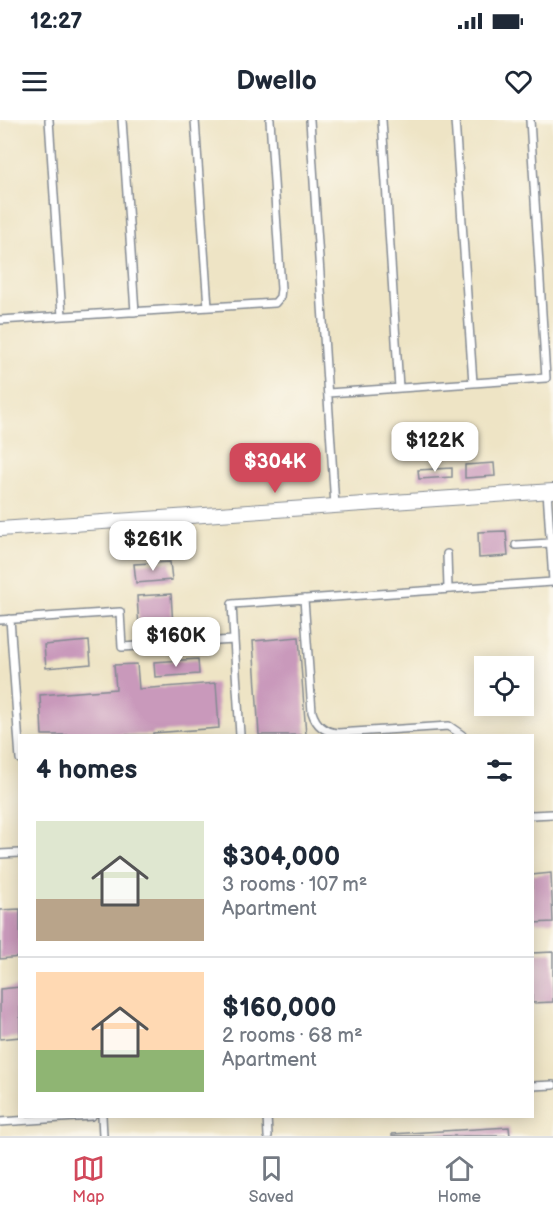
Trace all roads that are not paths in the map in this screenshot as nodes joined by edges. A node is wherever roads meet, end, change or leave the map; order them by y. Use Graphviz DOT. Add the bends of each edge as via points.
graph roads {
  1 [pos="49,120"];
  2 [pos="122,120"];
  3 [pos="195,120"];
  4 [pos="270,120"];
  5 [pos="310,120"];
  6 [pos="382,120"];
  7 [pos="456,120"];
  8 [pos="530,120"];
  9 [pos="208,308"];
  10 [pos="135,312"];
  11 [pos="62,316"];
  12 [pos="0,320"];
  13 [pos="473,383"];
  14 [pos="399,388"];
  15 [pos="328,393"];
  16 [pos="550,491"];
  17 [pos="335,506"];
  18 [pos="0,529"];
  19 [pos="550,543"];
  20 [pos="516,545"];
  21 [pos="447,554"];
  22 [pos="553,582"];
  23 [pos="448,589"];
  24 [pos="304,599"];
  25 [pos="10,619"];
  26 [pos="0,620"];
  27 [pos="234,640"];
  28 [pos="18,734"];
  29 [pos="240,734"];
  30 [pos="338,734"];
  31 [pos="338,734"];
  32 [pos="461,734"];
  33 [pos="553,814"];
  34 [pos="534,815"];
  35 [pos="18,853"];
  36 [pos="0,854"];
  37 [pos="553,1085"];
  38 [pos="534,1086"];
  39 [pos="61,1118"];
  40 [pos="102,1118"];
  41 [pos="267,1118"];
  42 [pos="0,1122"];
  43 [pos="104,1136"];
  44 [pos="268,1136"];
  1 -- 11 [label="lane"];
  2 -- 10 [label="lane"];
  3 -- 9 [label="lane"];
  4 -- 9 [label="lane" via="280,297 275,303"];
  5 -- 15 [label="lane"];
  6 -- 14 [label="lane"];
  7 -- 13 [label="lane"];
  8 -- 13 [label="lane" via="546,378"];
  9 -- 10 [label="lane"];
  10 -- 11 [label="lane"];
  11 -- 12 [label="lane"];
  13 -- 14 [label="lane"];
  14 -- 15 [label="lane"];
  15 -- 17 [label="lane"];
  16 -- 17 [label="street"];
  16 -- 19 [label="lane"];
  17 -- 18 [label="street"];
  19 -- 20 [label="lane"];
  19 -- 22 [label="lane"];
  21 -- 23 [label="lane"];
  22 -- 23 [label="lane"];
  23 -- 24 [label="lane"];
  24 -- 27 [label="lane" via="232,604"];
  24 -- 30 [label="lane" via="312,712 320,727"];
  25 -- 26 [label="lane"];
  25 -- 27 [label="lane" via="120,612 122,647"];
  25 -- 28 [label="lane"];
  27 -- 29 [label="lane"];
  31 -- 32 [label="lane" via="444,726"];
  33 -- 34 [label="lane"];
  35 -- 36 [label="lane"];
  37 -- 38 [label="lane"];
  39 -- 42 [label="lane"];
  40 -- 43 [label="lane"];
  41 -- 44 [label="lane"];
}
